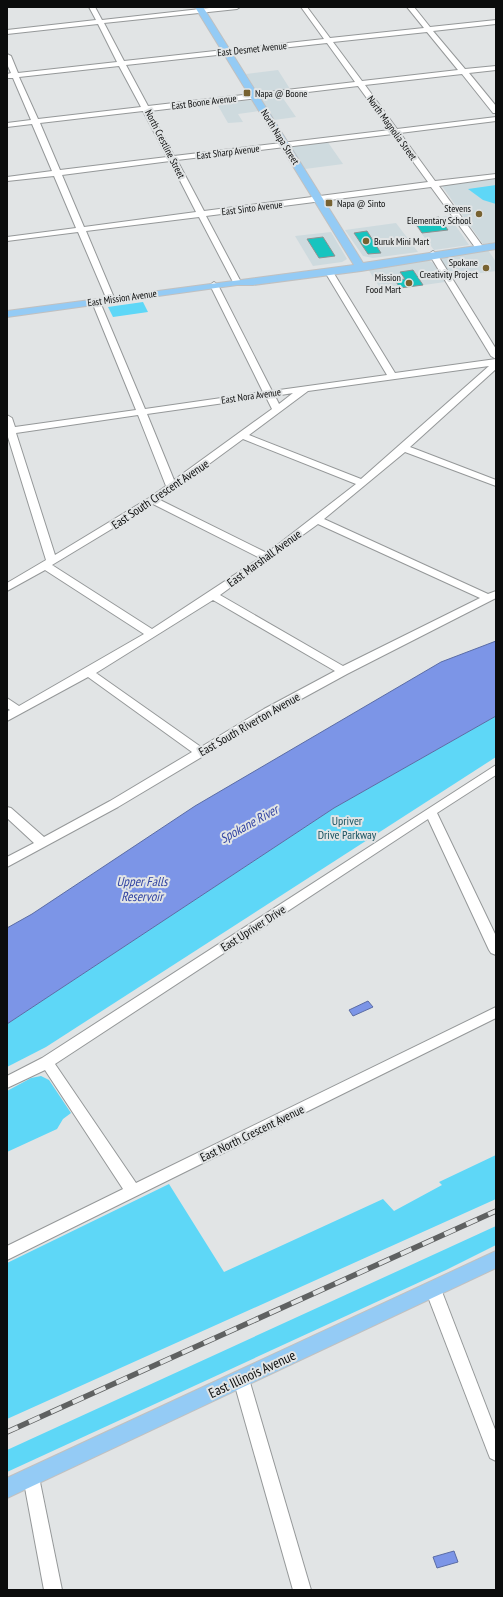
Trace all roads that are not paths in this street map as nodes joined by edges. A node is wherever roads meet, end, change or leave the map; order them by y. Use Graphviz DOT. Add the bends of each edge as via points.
graph roads {
  1 [pos="92,7"];
  2 [pos="237,7"];
  3 [pos="304,7"];
  4 [pos="410,7"];
  5 [pos="200,9"];
  6 [pos="101,22"];
  7 [pos="496,22"];
  8 [pos="429,29"];
  9 [pos="7,32"];
  10 [pos="328,41"];
  11 [pos="227,52"];
  12 [pos="7,56"];
  13 [pos="122,64"];
  14 [pos="496,68"];
  15 [pos="463,72"];
  16 [pos="11,76"];
  17 [pos="360,84"];
  18 [pos="254,96"];
  19 [pos="146,109"];
  20 [pos="496,111"];
  21 [pos="496,119"];
  22 [pos="34,122"];
  23 [pos="7,125"];
  24 [pos="394,131"];
  25 [pos="284,145"];
  26 [pos="172,158"];
  27 [pos="57,173"];
  28 [pos="496,176"];
  29 [pos="7,179"];
  30 [pos="433,184"];
  31 [pos="319,199"];
  32 [pos="202,215"];
  33 [pos="81,230"];
  34 [pos="7,239"];
  35 [pos="496,246"];
  36 [pos="480,248"];
  37 [pos="433,254"];
  38 [pos="359,265"];
  39 [pos="329,272"];
  40 [pos="237,282"];
  41 [pos="214,285"];
  42 [pos="111,300"];
  43 [pos="96,302"];
  44 [pos="7,314"];
  45 [pos="496,356"];
  46 [pos="496,363"];
  47 [pos="392,376"];
  48 [pos="306,388"];
  49 [pos="268,393"];
  50 [pos="277,410"];
  51 [pos="142,412"];
  52 [pos="7,418"];
  53 [pos="9,431"];
  54 [pos="244,436"];
  55 [pos="404,448"];
  56 [pos="362,483"];
  57 [pos="496,483"];
  58 [pos="172,487"];
  59 [pos="153,500"];
  60 [pos="317,520"];
  61 [pos="266,558"];
  62 [pos="49,564"];
  63 [pos="7,588"];
  64 [pos="213,595"];
  65 [pos="493,596"];
  66 [pos="152,634"];
  67 [pos="343,671"];
  68 [pos="89,673"];
  69 [pos="7,702"];
  70 [pos="19,711"];
  71 [pos="7,717"];
  72 [pos="200,752"];
  73 [pos="496,769"];
  74 [pos="7,811"];
  75 [pos="431,812"];
  76 [pos="43,844"];
  77 [pos="7,863"];
  78 [pos="496,950"];
  79 [pos="496,1012"];
  80 [pos="47,1062"];
  81 [pos="7,1082"];
  82 [pos="133,1192"];
  83 [pos="7,1254"];
  84 [pos="496,1259"];
  85 [pos="433,1289"];
  86 [pos="241,1379"];
  87 [pos="496,1453"];
  88 [pos="31,1477"];
  89 [pos="7,1488"];
  90 [pos="53,1590"];
  91 [pos="302,1590"];
  1 -- 6 [label="street, North Crestline Street"];
  2 -- 5 [label="street"];
  3 -- 10 [label="street, North Magnolia Street"];
  4 -- 8 [label="street"];
  5 -- 6 [label="street"];
  5 -- 11 [label="main road, North Napa Street"];
  6 -- 9 [label="street"];
  6 -- 13 [label="street, North Crestline Street"];
  7 -- 8 [label="street, East Desmet Avenue"];
  8 -- 10 [label="street, East Desmet Avenue"];
  8 -- 15 [label="street"];
  10 -- 11 [label="street, East Desmet Avenue"];
  10 -- 17 [label="street, North Magnolia Street"];
  11 -- 13 [label="street, East Desmet Avenue"];
  11 -- 18 [label="main road, North Napa Street"];
  12 -- 16 [label="street"];
  13 -- 16 [label="street, East Desmet Avenue"];
  13 -- 19 [label="street, North Crestline Street"];
  14 -- 15 [label="street, East Boone Avenue"];
  15 -- 17 [label="street, East Boone Avenue"];
  15 -- 20 [label="street"];
  16 -- 22 [label="street"];
  17 -- 18 [label="street, East Boone Avenue"];
  17 -- 24 [label="street, North Magnolia Street"];
  18 -- 19 [label="street, East Boone Avenue"];
  18 -- 25 [label="main road, North Napa Street"];
  19 -- 22 [label="street, East Boone Avenue"];
  19 -- 26 [label="street, North Crestline Street"];
  21 -- 24 [label="street, East Sharp Avenue"];
  22 -- 23 [label="street, East Boone Avenue"];
  22 -- 27 [label="street"];
  24 -- 25 [label="street, East Sharp Avenue"];
  24 -- 30 [label="street, North Magnolia Street"];
  25 -- 26 [label="street, East Sharp Avenue"];
  25 -- 31 [label="main road, North Napa Street"];
  26 -- 27 [label="street, East Sharp Avenue"];
  26 -- 32 [label="street, North Crestline Street"];
  27 -- 29 [label="street, East Sharp Avenue"];
  27 -- 33 [label="street"];
  28 -- 30 [label="street, East Sinto Avenue"];
  30 -- 31 [label="street, East Sinto Avenue"];
  30 -- 36 [label="street, North Magnolia Street"];
  31 -- 32 [label="street, East Sinto Avenue"];
  31 -- 38 [label="main road, North Napa Street"];
  32 -- 33 [label="street, East Sinto Avenue"];
  32 -- 40 [label="street, North Crestline Street"];
  33 -- 34 [label="street, East Sinto Avenue"];
  33 -- 42 [label="street"];
  35 -- 36 [label="main road, East Mission Avenue"];
  36 -- 37 [label="main road, East Mission Avenue"];
  37 -- 38 [label="main road, East Mission Avenue" via="429,257"];
  37 -- 45 [label="street"];
  38 -- 39 [label="main road, East Mission Avenue"];
  38 -- 40 [label="main road, East Mission Avenue" via="251,278"];
  39 -- 40 [label="main road, East Mission Avenue"];
  39 -- 47 [label="street"];
  40 -- 41 [label="main road, East Mission Avenue"];
  41 -- 42 [label="main road, East Mission Avenue"];
  41 -- 49 [label="street"];
  42 -- 43 [label="main road, East Mission Avenue"];
  43 -- 44 [label="main road, East Mission Avenue"];
  43 -- 51 [label="street"];
  46 -- 47 [label="street, East Nora Avenue"];
  46 -- 55 [label="street, East Marshall Avenue"];
  47 -- 48 [label="street, East Nora Avenue"];
  48 -- 49 [label="street, East Nora Avenue"];
  48 -- 50 [label="street, East South Crescent Avenue"];
  49 -- 50 [label="street"];
  49 -- 51 [label="street, East Nora Avenue"];
  50 -- 54 [label="street, East South Crescent Avenue"];
  51 -- 53 [label="street, East Nora Avenue"];
  51 -- 58 [label="street"];
  52 -- 53 [label="street"];
  53 -- 62 [label="street"];
  54 -- 56 [label="street"];
  54 -- 58 [label="street, East South Crescent Avenue"];
  55 -- 56 [label="street, East Marshall Avenue"];
  55 -- 57 [label="street"];
  56 -- 60 [label="street, East Marshall Avenue"];
  58 -- 59 [label="street, East South Crescent Avenue"];
  59 -- 61 [label="street"];
  59 -- 62 [label="street, East South Crescent Avenue"];
  60 -- 61 [label="street, East Marshall Avenue"];
  60 -- 65 [label="street"];
  61 -- 64 [label="street, East Marshall Avenue"];
  62 -- 63 [label="street, East South Crescent Avenue"];
  62 -- 66 [label="street"];
  64 -- 66 [label="street, East Marshall Avenue"];
  64 -- 67 [label="street"];
  65 -- 67 [label="street, East South Riverton Avenue"];
  66 -- 68 [label="street, East Marshall Avenue"];
  67 -- 72 [label="street, East South Riverton Avenue"];
  68 -- 70 [label="street, East Marshall Avenue"];
  68 -- 72 [label="street"];
  69 -- 70 [label="street"];
  70 -- 71 [label="street, East Marshall Avenue"];
  72 -- 76 [label="street, East South Riverton Avenue"];
  73 -- 75 [label="street, East Upriver Drive"];
  74 -- 76 [label="street"];
  75 -- 78 [label="street"];
  75 -- 80 [label="street, East Upriver Drive"];
  76 -- 77 [label="street, East South Riverton Avenue"];
  79 -- 82 [label="street, East North Crescent Avenue"];
  80 -- 81 [label="street, East Upriver Drive"];
  80 -- 82 [label="street"];
  82 -- 83 [label="street, East North Crescent Avenue"];
  84 -- 85 [label="main road, East Illinois Avenue"];
  85 -- 86 [label="main road, East Illinois Avenue"];
  85 -- 87 [label="street"];
  86 -- 88 [label="main road, East Illinois Avenue"];
  86 -- 91 [label="street"];
  88 -- 89 [label="main road, East Illinois Avenue"];
  88 -- 90 [label="street"];
}
